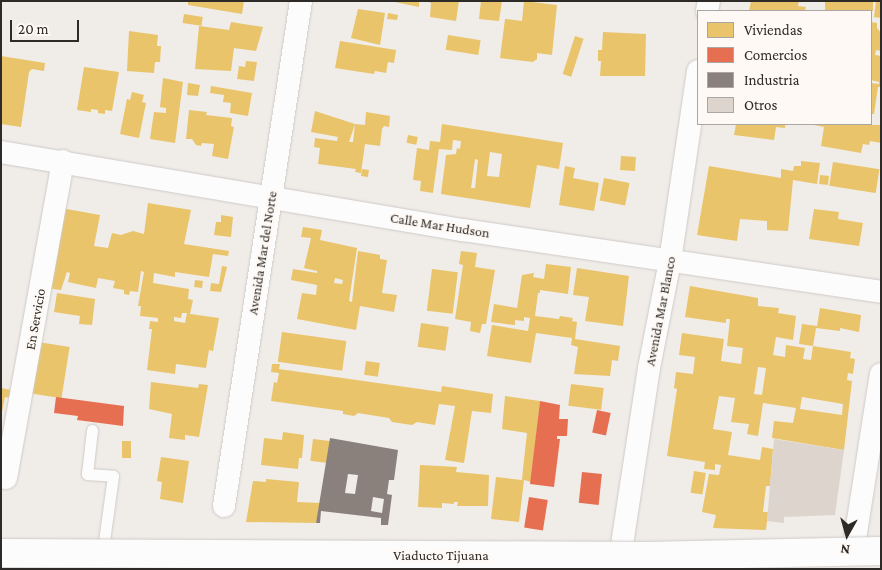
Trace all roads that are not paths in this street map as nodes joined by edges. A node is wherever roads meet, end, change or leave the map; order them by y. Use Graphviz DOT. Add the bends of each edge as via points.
graph roads {
  1 [pos="301,1"];
  2 [pos="697,78"];
  3 [pos="1,152"];
  4 [pos="63,161"];
  5 [pos="271,196"];
  6 [pos="670,261"];
  7 [pos="881,292"];
  8 [pos="881,374"];
  9 [pos="92,430"];
  10 [pos="873,468"];
  11 [pos="6,478"];
  12 [pos="224,506"];
  13 [pos="104,541"];
  14 [pos="620,551"];
  15 [pos="881,551"];
  16 [pos="853,552"];
  17 [pos="1,553"];
  18 [pos="1,566"];
  19 [pos="78,569"];
  1 -- 5 [label="street, Avenida Mar del Norte"];
  2 -- 6 [label="street, Avenida Mar Blanco"];
  3 -- 4 [label="street, Calle Mar Hudson"];
  4 -- 5 [label="street, Calle Mar Hudson"];
  4 -- 11 [label="street, En Servicio"];
  5 -- 6 [label="street, Calle Mar Hudson" via="463,230"];
  5 -- 12 [label="street, Avenida Mar del Norte"];
  6 -- 7 [label="street, Calle Mar Hudson"];
  6 -- 14 [label="street, Avenida Mar Blanco" via="649,368"];
  8 -- 10 [label="street"];
  9 -- 13 [label="lane" via="87,474 112,476"];
  10 -- 16 [label="street"];
  15 -- 17 [label="highway, Viaducto Tijuana, bridge" via="647,556"];
  18 -- 19 [label="highway"];
}
